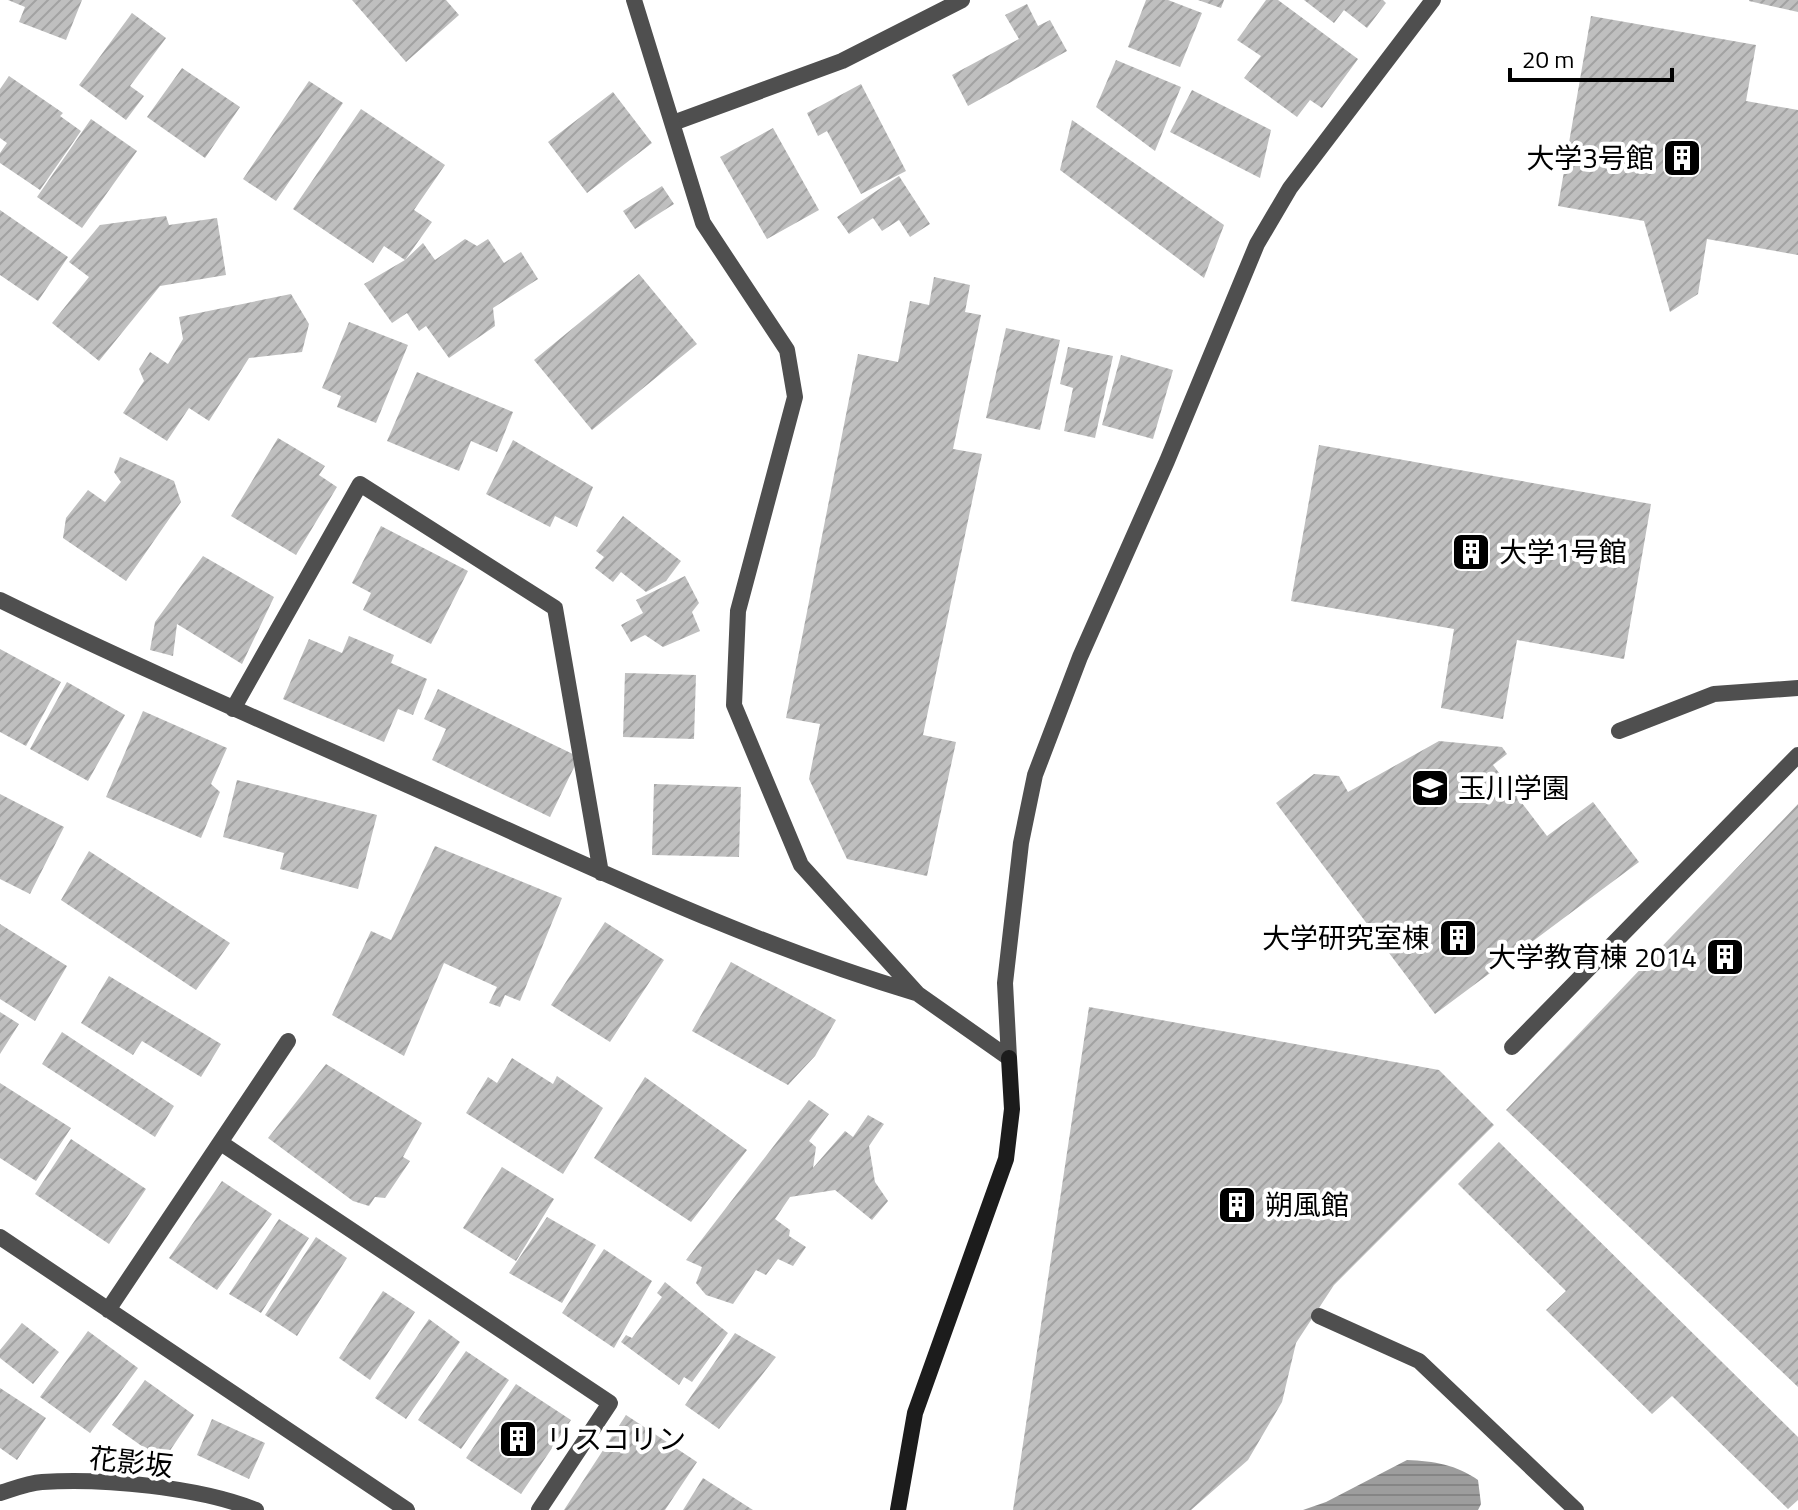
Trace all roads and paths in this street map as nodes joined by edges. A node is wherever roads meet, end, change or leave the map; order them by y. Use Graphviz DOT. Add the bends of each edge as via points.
graph roads {
  1 [pos="634,0"];
  2 [pos="962,0"];
  3 [pos="1433,0"];
  4 [pos="673,123"];
  5 [pos="0,600"];
  6 [pos="1798,688"];
  7 [pos="233,709"];
  8 [pos="1619,731"];
  9 [pos="1798,755"];
  10 [pos="601,873"];
  11 [pos="918,994"];
  12 [pos="288,1041"];
  13 [pos="1512,1047"];
  14 [pos="1009,1058"];
  15 [pos="221,1143"];
  16 [pos="0,1237"];
  17 [pos="108,1310"];
  18 [pos="1319,1316"];
  19 [pos="0,1493"];
  20 [pos="256,1510"];
  21 [pos="407,1510"];
  22 [pos="539,1510"];
  23 [pos="898,1510"];
  24 [pos="1576,1510"];
  1 -- 4 [label="street"];
  2 -- 4 [label="street" via="842,61"];
  3 -- 14 [label="street" via="1290,188 1257,244 1080,657 1035,775 1021,843 1005,983"];
  4 -- 11 [label="street" via="703,223 787,350 795,397 738,611 734,705 801,865"];
  5 -- 7 [label="street"];
  6 -- 8 [label="street" via="1714,694"];
  7 -- 10 [label="street"];
  7 -- 10 [label="street" via="360,484 555,608"];
  9 -- 13 [label="street"];
  10 -- 11 [label="street" via="722,927"];
  11 -- 14 [label="street"];
  12 -- 15 [label="street"];
  14 -- 23 [label="street" via="1012,1109 1006,1159 915,1413"];
  15 -- 17 [label="street"];
  15 -- 22 [label="street" via="610,1403"];
  16 -- 17 [label="street"];
  17 -- 21 [label="street"];
  18 -- 24 [label="street" via="1419,1361"];
  19 -- 20 [label="street, 花影坂" via="39,1482 115,1482 234,1501"];
}
